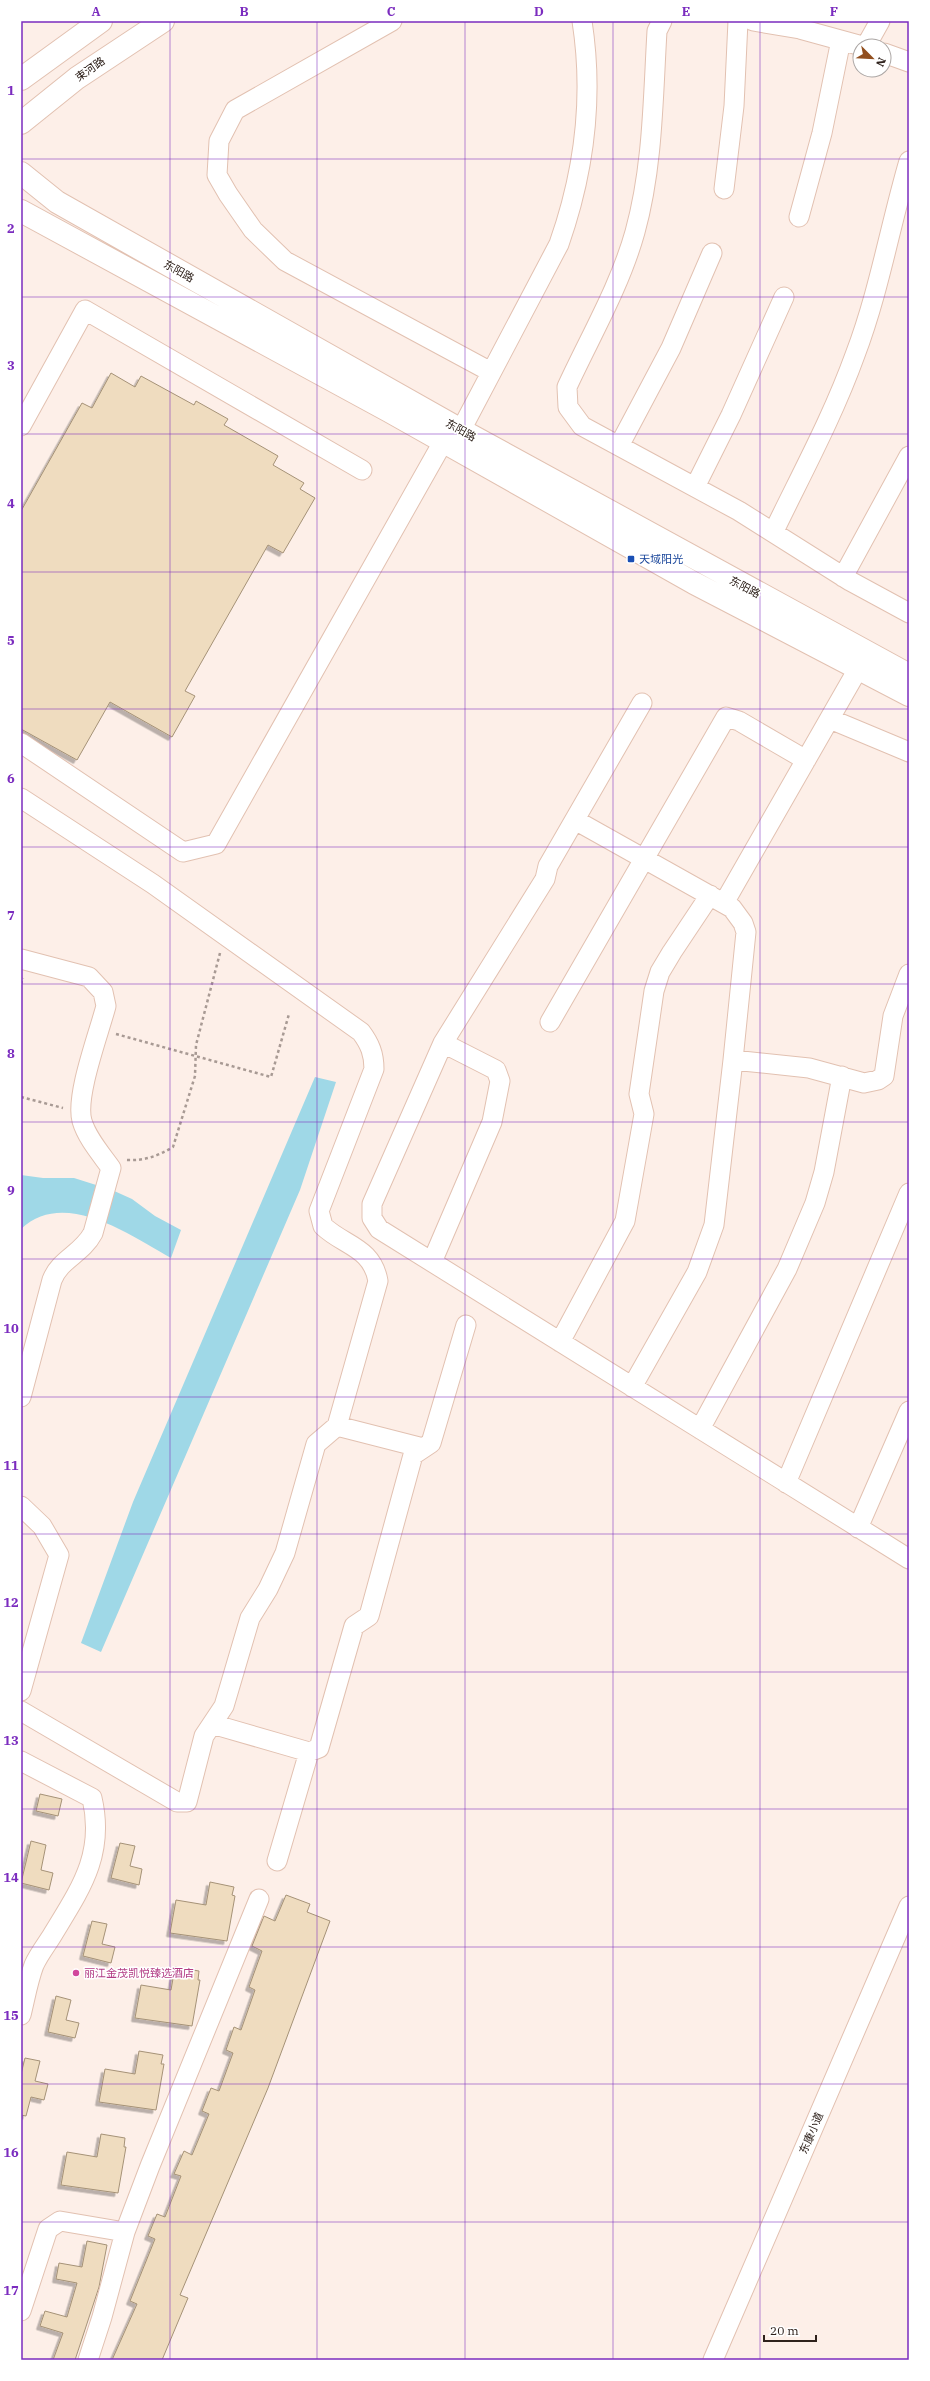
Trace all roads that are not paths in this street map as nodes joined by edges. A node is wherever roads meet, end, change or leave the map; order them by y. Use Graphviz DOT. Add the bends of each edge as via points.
graph roads {
  1 [pos="101,21"];
  2 [pos="163,21"];
  3 [pos="392,21"];
  4 [pos="582,21"];
  5 [pos="662,21"];
  6 [pos="738,21"];
  7 [pos="753,21"];
  8 [pos="880,21"];
  9 [pos="870,38"];
  10 [pos="841,40"];
  11 [pos="852,43"];
  12 [pos="892,56"];
  13 [pos="909,62"];
  14 [pos="21,78"];
  15 [pos="21,123"];
  16 [pos="909,161"];
  17 [pos="21,173"];
  18 [pos="724,190"];
  19 [pos="21,211"];
  20 [pos="799,217"];
  21 [pos="712,253"];
  22 [pos="784,297"];
  23 [pos="491,372"];
  24 [pos="21,426"];
  25 [pos="461,430"];
  26 [pos="443,442"];
  27 [pos="619,446"];
  28 [pos="909,456"];
  29 [pos="362,470"];
  30 [pos="695,487"];
  31 [pos="774,531"];
  32 [pos="844,577"];
  33 [pos="909,613"];
  34 [pos="858,669"];
  35 [pos="909,676"];
  36 [pos="909,696"];
  37 [pos="642,703"];
  38 [pos="830,719"];
  39 [pos="21,744"];
  40 [pos="909,752"];
  41 [pos="806,760"];
  42 [pos="21,798"];
  43 [pos="575,820"];
  44 [pos="644,858"];
  45 [pos="717,899"];
  46 [pos="21,959"];
  47 [pos="909,974"];
  48 [pos="550,1022"];
  49 [pos="443,1043"];
  50 [pos="734,1060"];
  51 [pos="842,1076"];
  52 [pos="909,1193"];
  53 [pos="432,1262"];
  54 [pos="466,1325"];
  55 [pos="560,1342"];
  56 [pos="632,1387"];
  57 [pos="21,1396"];
  58 [pos="909,1410"];
  59 [pos="337,1426"];
  60 [pos="700,1429"];
  61 [pos="423,1448"];
  62 [pos="786,1483"];
  63 [pos="21,1506"];
  64 [pos="858,1528"];
  65 [pos="909,1559"];
  66 [pos="21,1690"];
  67 [pos="21,1711"];
  68 [pos="212,1724"];
  69 [pos="309,1752"];
  70 [pos="21,1761"];
  71 [pos="277,1861"];
  72 [pos="259,1898"];
  73 [pos="909,1906"];
  74 [pos="21,2015"];
  75 [pos="125,2232"];
  76 [pos="21,2311"];
  77 [pos="88,2360"];
  78 [pos="713,2360"];
  1 -- 14 [label="main road"];
  2 -- 15 [label="main road, 束河路" via="77,78"];
  3 -- 23 [label="street" via="235,110 219,141 217,175 253,230 285,261"];
  4 -- 23 [label="street" via="588,79 588,112 577,186 559,244"];
  5 -- 27 [label="street" via="657,31 649,162 636,228 618,280 567,387 568,407 576,420"];
  6 -- 18 [label="street" via="734,106"];
  7 -- 10 [label="street"];
  8 -- 9 [label="street"];
  10 -- 11 [label="street"];
  10 -- 20 [label="street" via="822,133"];
  12 -- 13 [label="street"];
  16 -- 31 [label="street" via="856,354 829,418"];
  17 -- 25 [label="main road, 东阳路" via="57,202"];
  19 -- 26 [label="main road, 东阳路"];
  21 -- 27 [label="street" via="671,348"];
  22 -- 30 [label="street" via="731,415"];
  23 -- 25 [label="street"];
  24 -- 29 [label="street" via="86,310"];
  25 -- 35 [label="main road, 东阳路"];
  26 -- 34 [label="main road, 东阳路" via="694,583"];
  26 -- 39 [label="street" via="216,844 183,852"];
  27 -- 30 [label="street"];
  28 -- 32 [label="street"];
  30 -- 31 [label="street"];
  31 -- 32 [label="street"];
  32 -- 33 [label="street"];
  34 -- 36 [label="main road, 东阳路"];
  34 -- 38 [label="street"];
  37 -- 43 [label="street"];
  38 -- 40 [label="street"];
  38 -- 41 [label="street"];
  41 -- 44 [label="street" via="739,721 726,717"];
  41 -- 45 [label="street"];
  42 -- 59 [label="street" via="153,884 361,1032 368,1040 374,1069 318,1211 323,1226 368,1257 378,1281"];
  43 -- 44 [label="street"];
  43 -- 49 [label="street" via="548,866 545,879"];
  44 -- 45 [label="street"];
  44 -- 48 [label="street"];
  45 -- 50 [label="street" via="738,914 746,932"];
  45 -- 55 [label="street" via="668,958 660,972 654,991 639,1094 644,1114 625,1221"];
  46 -- 57 [label="street" via="89,977 103,992 106,1006 82,1095 80,1112 86,1130 106,1162 93,1233 81,1250 68,1258 55,1272"];
  47 -- 51 [label="street" via="893,1016 884,1076 864,1083"];
  49 -- 53 [label="street" via="496,1070 500,1081 492,1122"];
  49 -- 53 [label="street" via="371,1211 379,1229"];
  50 -- 51 [label="street" via="809,1068"];
  50 -- 56 [label="street" via="714,1225 709,1242 697,1272"];
  51 -- 60 [label="street" via="824,1172 815,1203 786,1269"];
  52 -- 62 [label="street"];
  53 -- 55 [label="street"];
  54 -- 61 [label="street" via="431,1442"];
  55 -- 56 [label="street"];
  56 -- 60 [label="street"];
  58 -- 64 [label="street"];
  59 -- 61 [label="street"];
  59 -- 68 [label="street" via="316,1444 285,1553 268,1589 250,1618 224,1706"];
  60 -- 62 [label="street"];
  61 -- 69 [label="street" via="413,1455 369,1616 354,1626 319,1748"];
  62 -- 64 [label="street"];
  63 -- 66 [label="street" via="42,1526 59,1555"];
  64 -- 65 [label="street"];
  67 -- 68 [label="street" via="177,1802 187,1802 204,1736"];
  68 -- 69 [label="street"];
  69 -- 71 [label="street"];
  70 -- 74 [label="street" via="92,1798 96,1823 91,1865 79,1891 35,1964"];
  72 -- 75 [label="street"];
  73 -- 78 [label="street, 东康小道"];
  75 -- 76 [label="street" via="60,2221 48,2229"];
  75 -- 77 [label="street"];
}
